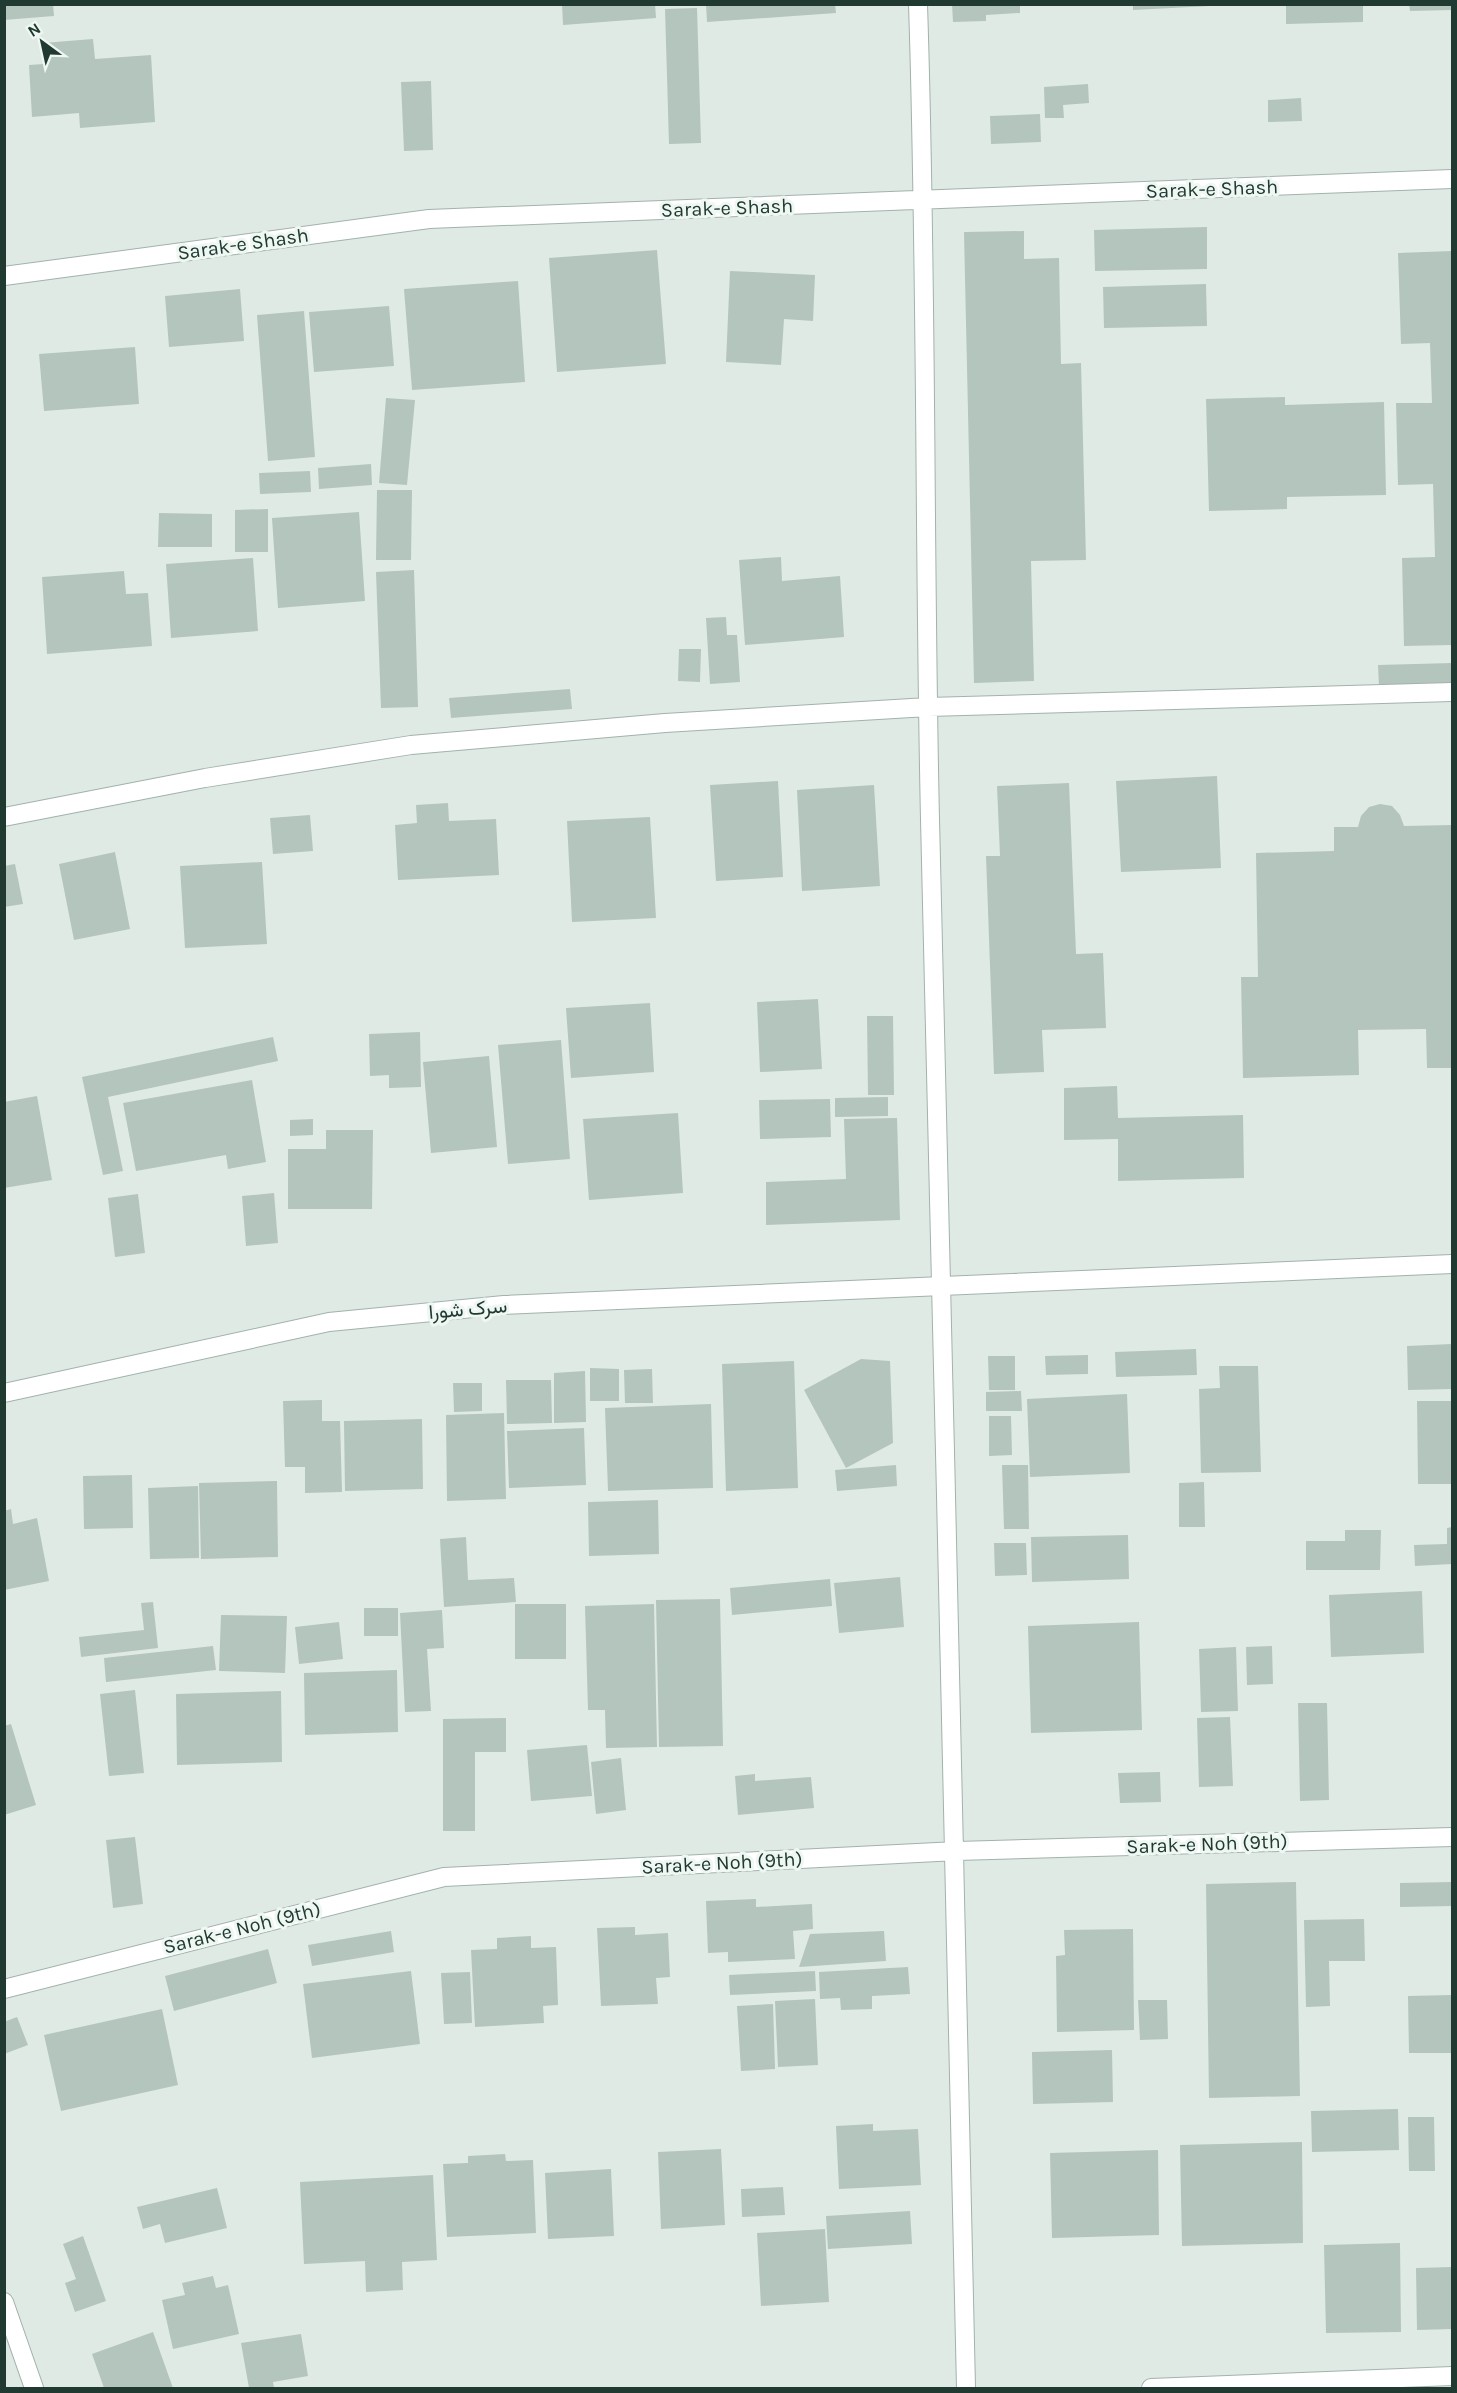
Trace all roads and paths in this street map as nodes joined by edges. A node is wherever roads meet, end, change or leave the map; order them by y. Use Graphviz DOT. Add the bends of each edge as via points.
graph roads {
  1 [pos="918,4"];
  2 [pos="1452,179"];
  3 [pos="925,201"];
  4 [pos="4,276"];
  5 [pos="1452,692"];
  6 [pos="928,707"];
  7 [pos="4,817"];
  8 [pos="1452,1264"];
  9 [pos="940,1287"];
  10 [pos="4,1393"];
  11 [pos="1452,1837"];
  12 [pos="957,1851"];
  13 [pos="4,1989"];
  14 [pos="4,2302"];
  15 [pos="1452,2376"];
  16 [pos="34,2388"];
  17 [pos="966,2388"];
  18 [pos="1151,2388"];
  1 -- 3 [label="street"];
  2 -- 3 [label="street, Sarak-e Shash"];
  3 -- 4 [label="street, Sarak-e Shash" via="429,219"];
  3 -- 6 [label="street"];
  5 -- 6 [label="street"];
  6 -- 7 [label="street" via="665,723 411,745 205,778"];
  6 -- 9 [label="street"];
  8 -- 9 [label="street, سرک شورا"];
  9 -- 10 [label="street, سرک شورا" via="504,1305 329,1322"];
  9 -- 12 [label="street"];
  11 -- 12 [label="street, Sarak-e Noh (9th)"];
  12 -- 13 [label="street, Sarak-e Noh (9th)" via="444,1876"];
  12 -- 17 [label="street"];
  14 -- 16 [label="street"];
  15 -- 18 [label="street"];
}
